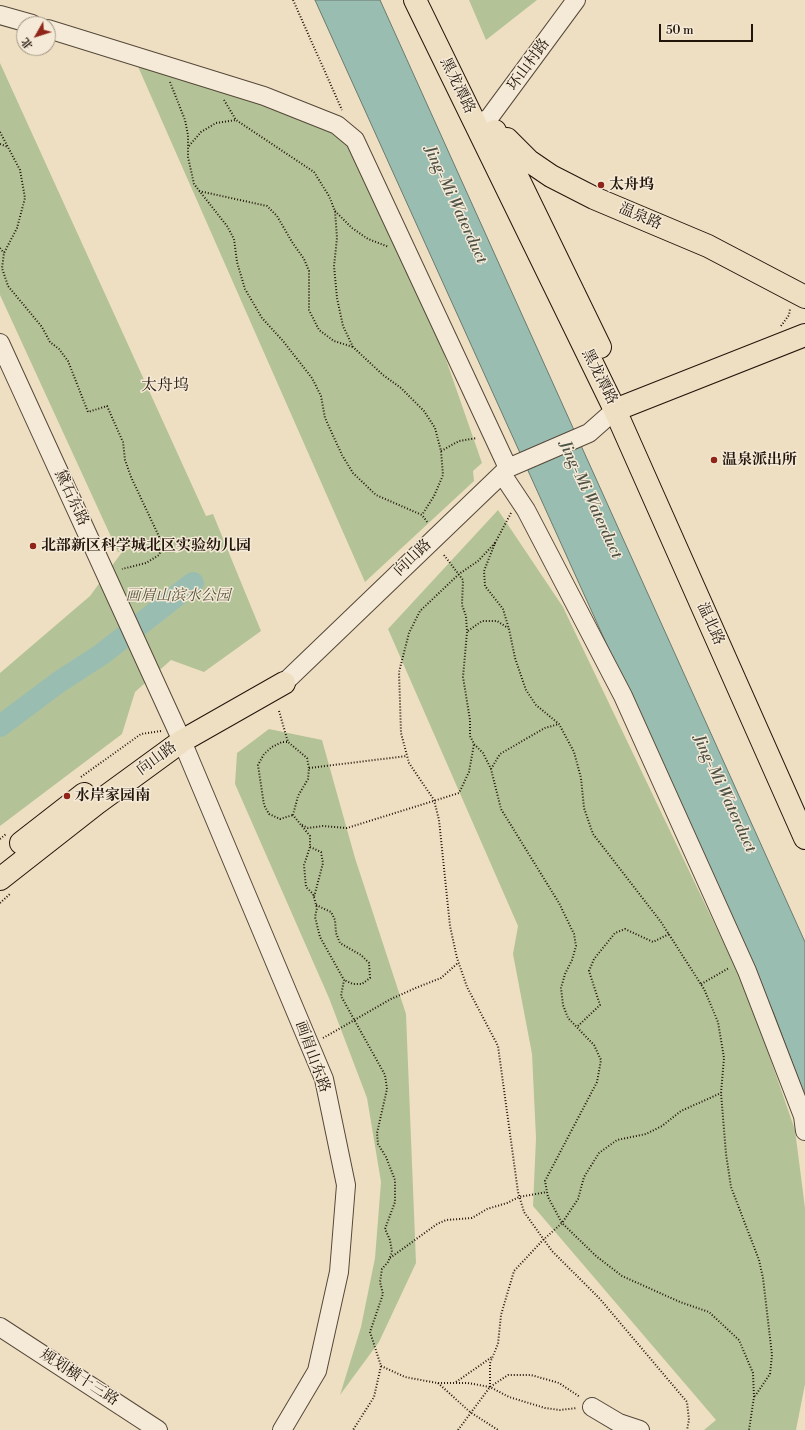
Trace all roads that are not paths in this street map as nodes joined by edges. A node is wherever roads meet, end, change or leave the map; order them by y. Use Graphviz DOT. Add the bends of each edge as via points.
graph roads {
  1 [pos="415,0"];
  2 [pos="429,0"];
  3 [pos="576,0"];
  4 [pos="0,15"];
  5 [pos="16,20"];
  6 [pos="56,31"];
  7 [pos="483,122"];
  8 [pos="800,294"];
  9 [pos="796,339"];
  10 [pos="0,343"];
  11 [pos="615,410"];
  12 [pos="505,471"];
  13 [pos="284,682"];
  14 [pos="179,735"];
  15 [pos="805,838"];
  16 [pos="0,860"];
  17 [pos="0,879"];
  18 [pos="805,1131"];
  19 [pos="0,1326"];
  20 [pos="592,1407"];
  21 [pos="158,1430"];
  22 [pos="282,1430"];
  23 [pos="640,1430"];
  1 -- 7 [label="main road, 黑龙潭路"];
  2 -- 7 [label="main road, 黑龙潭路"];
  3 -- 7 [label="street, 环山村路"];
  4 -- 5 [label="street"];
  6 -- 12 [label="street" via="165,64 308,112 337,125 355,140 496,442"];
  7 -- 8 [label="main road, 温泉路" via="551,176 594,198 708,246"];
  7 -- 11 [label="main road, 黑龙潭路" via="522,182 621,394"];
  9 -- 11 [label="main road"];
  10 -- 14 [label="street, 黛石东路"];
  11 -- 12 [label="street" via="589,433"];
  11 -- 15 [label="main road, 温北路"];
  12 -- 13 [label="street, 向山路"];
  12 -- 18 [label="street" via="623,696 742,961 803,1116"];
  13 -- 14 [label="main road, 向山路" via="230,696"];
  14 -- 16 [label="main road, 向山路" via="54,817"];
  14 -- 17 [label="main road, 向山路"];
  14 -- 22 [label="street, 画眉山东路" via="324,1079 346,1185 339,1272 317,1371"];
  19 -- 21 [label="street, 规划横十三路"];
  20 -- 23 [label="street" via="619,1423"];
}
